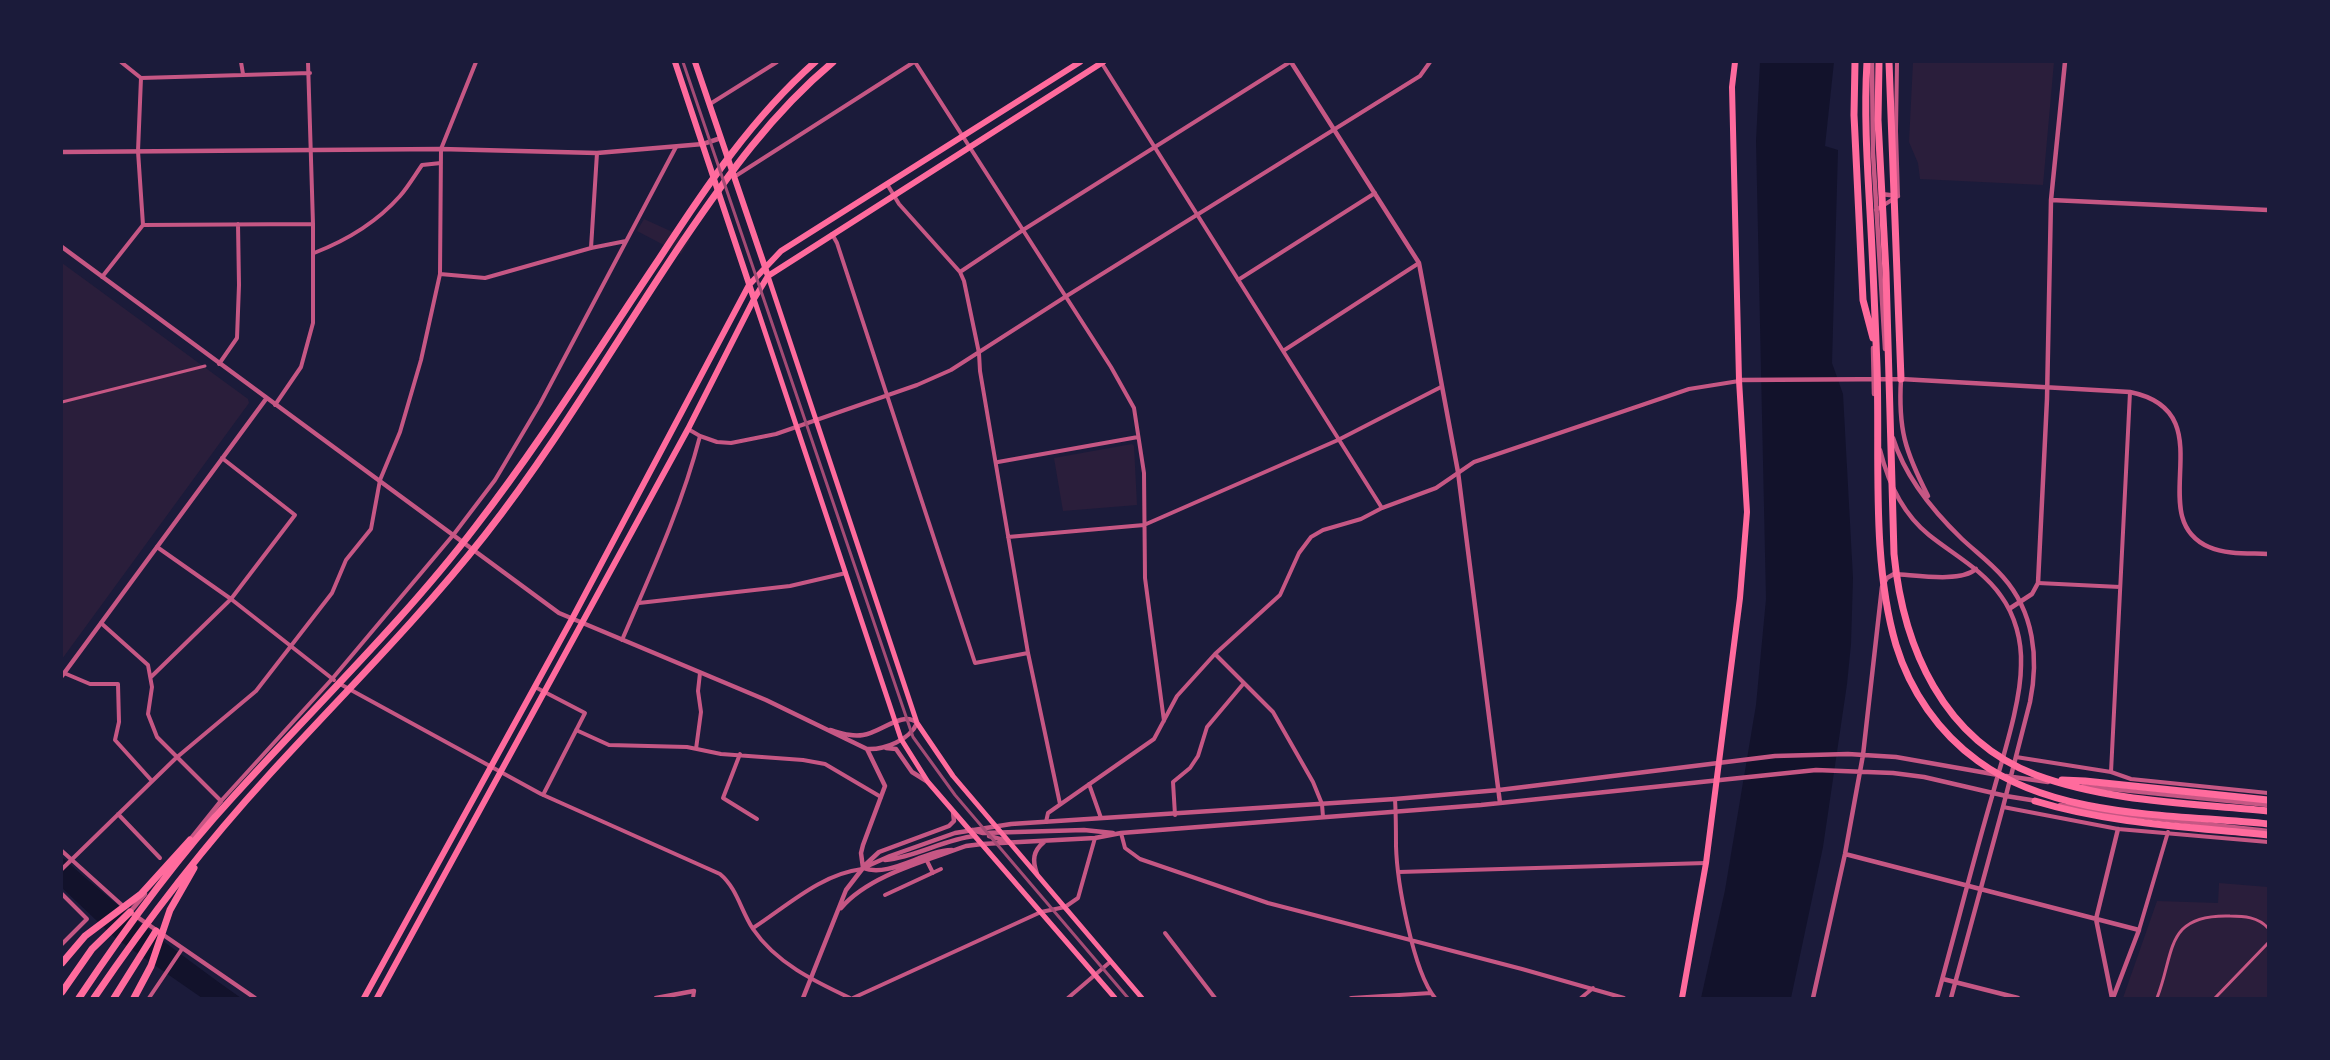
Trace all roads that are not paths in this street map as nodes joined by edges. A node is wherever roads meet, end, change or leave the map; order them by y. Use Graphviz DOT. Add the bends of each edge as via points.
graph roads {
  1 [pos="121,62"];
  2 [pos="241,62"];
  3 [pos="308,62"];
  4 [pos="476,62"];
  5 [pos="675,62"];
  6 [pos="695,62"];
  7 [pos="777,62"];
  8 [pos="814,62"];
  9 [pos="833,62"];
  10 [pos="914,62"];
  11 [pos="1080,62"];
  12 [pos="1101,62"];
  13 [pos="1290,62"];
  14 [pos="1430,62"];
  15 [pos="1735,62"];
  16 [pos="1855,62"];
  17 [pos="1867,62"];
  18 [pos="1872,62"];
  19 [pos="1879,62"];
  20 [pos="1888,62"];
  21 [pos="1897,62"];
  22 [pos="2065,62"];
  23 [pos="1897,72"];
  24 [pos="310,73"];
  25 [pos="1872,73"];
  26 [pos="243,74"];
  27 [pos="141,78"];
  28 [pos="709,104"];
  29 [pos="1334,130"];
  30 [pos="963,136"];
  31 [pos="721,138"];
  32 [pos="703,144"];
  33 [pos="970,146"];
  34 [pos="676,147"];
  35 [pos="1154,147"];
  36 [pos="441,149"];
  37 [pos="310,150"];
  38 [pos="138,151"];
  39 [pos="62,152"];
  40 [pos="597,153"];
  41 [pos="441,163"];
  42 [pos="734,177"];
  43 [pos="887,184"];
  44 [pos="893,194"];
  45 [pos="1375,194"];
  46 [pos="1875,194"];
  47 [pos="1898,196"];
  48 [pos="2051,200"];
  49 [pos="1876,210"];
  50 [pos="2268,210"];
  51 [pos="1196,215"];
  52 [pos="238,224"];
  53 [pos="314,224"];
  54 [pos="143,225"];
  55 [pos="1023,230"];
  56 [pos="832,233"];
  57 [pos="626,241"];
  58 [pos="62,247"];
  59 [pos="591,248"];
  60 [pos="314,253"];
  61 [pos="1419,263"];
  62 [pos="765,267"];
  63 [pos="960,272"];
  64 [pos="440,274"];
  65 [pos="768,276"];
  66 [pos="102,277"];
  67 [pos="1238,280"];
  68 [pos="749,285"];
  69 [pos="1065,297"];
  70 [pos="754,299"];
  71 [pos="1873,338"];
  72 [pos="1282,351"];
  73 [pos="979,353"];
  74 [pos="219,364"];
  75 [pos="206,366"];
  76 [pos="1874,378"];
  77 [pos="1886,379"];
  78 [pos="1900,379"];
  79 [pos="1740,380"];
  80 [pos="1441,387"];
  81 [pos="2048,387"];
  82 [pos="2130,392"];
  83 [pos="888,394"];
  84 [pos="266,399"];
  85 [pos="62,402"];
  86 [pos="275,405"];
  87 [pos="815,420"];
  88 [pos="797,426"];
  89 [pos="688,429"];
  90 [pos="700,436"];
  91 [pos="1138,437"];
  92 [pos="1338,440"];
  93 [pos="222,458"];
  94 [pos="998,462"];
  95 [pos="1458,472"];
  96 [pos="380,480"];
  97 [pos="1931,504"];
  98 [pos="1382,508"];
  99 [pos="1144,525"];
  100 [pos="454,534"];
  101 [pos="1008,537"];
  102 [pos="157,547"];
  103 [pos="2268,554"];
  104 [pos="1976,569"];
  105 [pos="846,573"];
  106 [pos="2038,583"];
  107 [pos="2120,587"];
  108 [pos="231,599"];
  109 [pos="2020,602"];
  110 [pos="638,603"];
  111 [pos="2009,609"];
  112 [pos="572,619"];
  113 [pos="101,623"];
  114 [pos="581,624"];
  115 [pos="622,640"];
  116 [pos="290,646"];
  117 [pos="1028,652"];
  118 [pos="1215,654"];
  119 [pos="700,673"];
  120 [pos="63,675"];
  121 [pos="150,678"];
  122 [pos="332,679"];
  123 [pos="1244,683"];
  124 [pos="535,687"];
  125 [pos="545,692"];
  126 [pos="1164,722"];
  127 [pos="895,723"];
  128 [pos="917,723"];
  129 [pos="576,730"];
  130 [pos="830,730"];
  131 [pos="901,739"];
  132 [pos="696,748"];
  133 [pos="884,748"];
  134 [pos="867,749"];
  135 [pos="740,754"];
  136 [pos="1863,755"];
  137 [pos="2016,757"];
  138 [pos="176,758"];
  139 [pos="1718,763"];
  140 [pos="491,768"];
  141 [pos="1861,771"];
  142 [pos="2111,772"];
  143 [pos="501,773"];
  144 [pos="1998,775"];
  145 [pos="2012,776"];
  146 [pos="1716,780"];
  147 [pos="2035,780"];
  148 [pos="152,781"];
  149 [pos="928,782"];
  150 [pos="1089,784"];
  151 [pos="1499,790"];
  152 [pos="1992,793"];
  153 [pos="2268,793"];
  154 [pos="543,795"];
  155 [pos="2006,796"];
  156 [pos="882,797"];
  157 [pos="1395,799"];
  158 [pos="230,800"];
  159 [pos="2268,800"];
  160 [pos="221,801"];
  161 [pos="2036,801"];
  162 [pos="1500,803"];
  163 [pos="1060,804"];
  164 [pos="1322,804"];
  165 [pos="2268,805"];
  166 [pos="2003,807"];
  167 [pos="952,811"];
  168 [pos="2268,811"];
  169 [pos="1396,812"];
  170 [pos="118,814"];
  171 [pos="1175,815"];
  172 [pos="1323,817"];
  173 [pos="1101,818"];
  174 [pos="757,819"];
  175 [pos="1047,822"];
  176 [pos="2268,824"];
  177 [pos="996,826"];
  178 [pos="968,829"];
  179 [pos="2118,829"];
  180 [pos="2168,832"];
  181 [pos="1002,833"];
  182 [pos="2268,833"];
  183 [pos="1121,834"];
  184 [pos="974,836"];
  185 [pos="1095,838"];
  186 [pos="211,840"];
  187 [pos="1009,842"];
  188 [pos="1044,842"];
  189 [pos="2268,842"];
  190 [pos="982,844"];
  191 [pos="958,849"];
  192 [pos="62,851"];
  193 [pos="1845,854"];
  194 [pos="160,858"];
  195 [pos="70,859"];
  196 [pos="878,861"];
  197 [pos="927,861"];
  198 [pos="1706,863"];
  199 [pos="863,868"];
  200 [pos="62,869"];
  201 [pos="941,869"];
  202 [pos="1399,872"];
  203 [pos="933,873"];
  204 [pos="1039,876"];
  205 [pos="1968,886"];
  206 [pos="1981,889"];
  207 [pos="62,894"];
  208 [pos="885,895"];
  209 [pos="1065,907"];
  210 [pos="840,910"];
  211 [pos="130,912"];
  212 [pos="1041,912"];
  213 [pos="2096,919"];
  214 [pos="753,928"];
  215 [pos="2268,928"];
  216 [pos="2139,930"];
  217 [pos="1165,933"];
  218 [pos="153,934"];
  219 [pos="1412,939"];
  220 [pos="2268,943"];
  221 [pos="62,945"];
  222 [pos="182,949"];
  223 [pos="1110,962"];
  224 [pos="62,963"];
  225 [pos="1095,975"];
  226 [pos="811,978"];
  227 [pos="1943,979"];
  228 [pos="1955,983"];
  229 [pos="1593,988"];
  230 [pos="694,991"];
  231 [pos="62,992"];
  232 [pos="1431,993"];
  233 [pos="79,999"];
  234 [pos="94,999"];
  235 [pos="114,999"];
  236 [pos="134,999"];
  237 [pos="149,999"];
  238 [pos="255,999"];
  239 [pos="364,999"];
  240 [pos="377,999"];
  241 [pos="656,999"];
  242 [pos="693,999"];
  243 [pos="803,999"];
  244 [pos="851,999"];
  245 [pos="1068,999"];
  246 [pos="1115,999"];
  247 [pos="1142,999"];
  248 [pos="1215,999"];
  249 [pos="1351,999"];
  250 [pos="1435,999"];
  251 [pos="1581,999"];
  252 [pos="1624,999"];
  253 [pos="1682,999"];
  254 [pos="1813,999"];
  255 [pos="1937,999"];
  256 [pos="1951,999"];
  257 [pos="2018,999"];
  258 [pos="2113,999"];
  259 [pos="2157,999"];
  260 [pos="2215,999"];
  1 -- 27 [label="street"];
  2 -- 26 [label="street"];
  3 -- 24 [label="street"];
  4 -- 36 [label="street"];
  5 -- 32 [label="main road"];
  6 -- 28 [label="main road"];
  7 -- 28 [label="street"];
  8 -- 158 [label="highway" via="770,105 703,194 476,527 390,628"];
  9 -- 186 [label="highway" via="806,84 748,149 486,534"];
  10 -- 30 [label="street"];
  10 -- 42 [label="street"];
  11 -- 30 [label="main road"];
  12 -- 33 [label="main road"];
  12 -- 35 [label="street"];
  13 -- 29 [label="street"];
  13 -- 35 [label="street"];
  14 -- 29 [label="street" via="1420,76"];
  15 -- 79 [label="main road" via="1732,87"];
  16 -- 71 [label="highway" via="1861,270 1863,300"];
  17 -- 176 [label="highway" via="1865,120 1884,589 1897,648 1914,688 1959,746 2026,787 2107,808"];
  18 -- 25 [label="street"];
  19 -- 168 [label="highway" via="1894,554 1904,616 1924,671 1943,703 1974,738 2035,775 2114,795"];
  20 -- 78 [label="highway"];
  21 -- 23 [label="street"];
  22 -- 48 [label="street"];
  23 -- 25 [label="street"];
  23 -- 47 [label="street"];
  24 -- 26 [label="street"];
  24 -- 37 [label="street"];
  25 -- 46 [label="street"];
  26 -- 27 [label="street"];
  27 -- 38 [label="street"];
  28 -- 31 [label="main road"];
  29 -- 45 [label="street"];
  29 -- 51 [label="street"];
  30 -- 33 [label="street"];
  30 -- 43 [label="main road"];
  31 -- 32 [label="street"];
  31 -- 42 [label="main road"];
  32 -- 34 [label="street"];
  32 -- 68 [label="main road"];
  33 -- 44 [label="main road"];
  33 -- 55 [label="street"];
  34 -- 40 [label="street"];
  34 -- 57 [label="street"];
  35 -- 51 [label="street"];
  35 -- 55 [label="street"];
  36 -- 37 [label="street"];
  36 -- 40 [label="street"];
  36 -- 41 [label="street"];
  37 -- 38 [label="street"];
  37 -- 53 [label="street"];
  38 -- 39 [label="street"];
  38 -- 54 [label="street"];
  40 -- 59 [label="street"];
  41 -- 60 [label="street" via="422,165 400,196 373,221"];
  41 -- 64 [label="street"];
  42 -- 62 [label="main road"];
  43 -- 44 [label="street"];
  43 -- 62 [label="main road" via="782,251"];
  44 -- 56 [label="main road"];
  44 -- 63 [label="street"];
  45 -- 61 [label="street"];
  45 -- 67 [label="street"];
  46 -- 47 [label="street"];
  46 -- 49 [label="street"];
  46 -- 71 [label="street" via="1866,196"];
  47 -- 49 [label="street"];
  48 -- 50 [label="street"];
  48 -- 81 [label="street"];
  49 -- 77 [label="street"];
  51 -- 67 [label="street"];
  51 -- 69 [label="street"];
  52 -- 53 [label="street"];
  52 -- 54 [label="street"];
  52 -- 74 [label="street" via="237,338"];
  53 -- 60 [label="street"];
  54 -- 66 [label="street"];
  55 -- 63 [label="street"];
  55 -- 69 [label="street"];
  56 -- 65 [label="main road"];
  56 -- 83 [label="street"];
  57 -- 59 [label="street"];
  57 -- 100 [label="street" via="540,404 495,480"];
  58 -- 66 [label="street"];
  59 -- 64 [label="street" via="485,278"];
  60 -- 86 [label="street" via="313,323 302,367"];
  61 -- 72 [label="street"];
  61 -- 80 [label="street"];
  62 -- 65 [label="main road"];
  62 -- 68 [label="main road"];
  63 -- 73 [label="street"];
  64 -- 96 [label="street" via="421,360 400,432"];
  65 -- 70 [label="main road"];
  65 -- 87 [label="main road"];
  66 -- 74 [label="street"];
  67 -- 72 [label="street"];
  68 -- 70 [label="main road"];
  68 -- 112 [label="main road"];
  69 -- 73 [label="street"];
  69 -- 91 [label="street" via="1134,408"];
  70 -- 88 [label="main road"];
  70 -- 89 [label="main road"];
  71 -- 76 [label="street"];
  72 -- 92 [label="street"];
  73 -- 83 [label="street" via="951,370"];
  73 -- 94 [label="street"];
  74 -- 84 [label="street"];
  75 -- 85 [label="street"];
  76 -- 77 [label="street"];
  76 -- 79 [label="street"];
  76 -- 104 [label="street" via="1876,435 1898,496 1917,523"];
  77 -- 78 [label="street"];
  77 -- 97 [label="street" via="1889,423 1896,447 1905,468"];
  78 -- 81 [label="street"];
  78 -- 97 [label="street" via="1902,433"];
  79 -- 95 [label="street" via="1689,389 1474,462"];
  79 -- 139 [label="main road" via="1747,512"];
  80 -- 92 [label="street"];
  80 -- 95 [label="street"];
  81 -- 82 [label="street"];
  81 -- 106 [label="street"];
  82 -- 103 [label="street" via="2158,402 2174,420 2181,446 2179,502 2190,531 2217,550"];
  82 -- 107 [label="street"];
  83 -- 87 [label="street"];
  83 -- 117 [label="street" via="975,663"];
  84 -- 86 [label="street"];
  84 -- 93 [label="street"];
  86 -- 96 [label="street"];
  87 -- 88 [label="street"];
  87 -- 128 [label="main road"];
  88 -- 90 [label="street" via="731,443"];
  88 -- 105 [label="main road"];
  89 -- 90 [label="street"];
  89 -- 114 [label="main road"];
  90 -- 110 [label="street" via="663,547"];
  91 -- 94 [label="street"];
  91 -- 99 [label="street" via="1144,472"];
  92 -- 98 [label="street"];
  92 -- 99 [label="street"];
  93 -- 102 [label="street"];
  93 -- 108 [label="street" via="295,514"];
  94 -- 101 [label="street"];
  95 -- 98 [label="street" via="1436,488"];
  95 -- 151 [label="street"];
  96 -- 100 [label="street"];
  96 -- 116 [label="street" via="371,529 346,560 332,592"];
  97 -- 109 [label="street" via="2004,578"];
  98 -- 118 [label="street" via="1311,537 1299,553 1280,595"];
  99 -- 101 [label="street"];
  99 -- 126 [label="street" via="1145,578"];
  100 -- 112 [label="street"];
  100 -- 122 [label="street"];
  101 -- 117 [label="street"];
  102 -- 108 [label="street"];
  102 -- 113 [label="street"];
  104 -- 111 [label="street" via="1994,586"];
  104 -- 136 [label="street" via="1959,577 1894,574 1887,578 1882,587"];
  105 -- 110 [label="street" via="790,586"];
  105 -- 127 [label="main road"];
  106 -- 107 [label="street"];
  106 -- 109 [label="street" via="2032,594"];
  107 -- 142 [label="street"];
  108 -- 116 [label="street"];
  108 -- 121 [label="street"];
  109 -- 111 [label="street"];
  109 -- 137 [label="street" via="2032,636 2034,667"];
  110 -- 115 [label="street"];
  111 -- 144 [label="street" via="2020,645 2021,680"];
  112 -- 114 [label="street"];
  112 -- 124 [label="main road"];
  113 -- 120 [label="street"];
  113 -- 121 [label="street" via="148,665"];
  114 -- 115 [label="street"];
  114 -- 125 [label="main road"];
  115 -- 119 [label="street"];
  116 -- 122 [label="street"];
  116 -- 138 [label="street" via="256,691"];
  117 -- 163 [label="street"];
  118 -- 123 [label="street"];
  118 -- 126 [label="street" via="1177,696"];
  119 -- 130 [label="street"];
  119 -- 132 [label="street" via="701,712"];
  120 -- 148 [label="street" via="90,684 118,684 119,722 115,740"];
  121 -- 138 [label="street" via="148,714 157,737"];
  122 -- 140 [label="street"];
  122 -- 160 [label="street"];
  123 -- 164 [label="street" via="1273,712"];
  123 -- 171 [label="street" via="1207,727 1190,768 1173,782"];
  124 -- 125 [label="street"];
  124 -- 140 [label="main road"];
  125 -- 129 [label="street" via="585,713"];
  125 -- 143 [label="main road"];
  126 -- 150 [label="street" via="1154,738"];
  127 -- 128 [label="street" via="909,718"];
  127 -- 130 [label="street" via="861,736"];
  127 -- 131 [label="main road"];
  128 -- 131 [label="street"];
  128 -- 177 [label="main road" via="953,776"];
  129 -- 132 [label="street" via="609,745"];
  129 -- 154 [label="street"];
  130 -- 134 [label="street"];
  131 -- 133 [label="street"];
  131 -- 149 [label="main road"];
  132 -- 135 [label="street"];
  133 -- 134 [label="street"];
  133 -- 149 [label="street" via="896,748 912,771"];
  134 -- 156 [label="street" via="884,781"];
  135 -- 156 [label="street" via="825,764"];
  135 -- 174 [label="street" via="723,798"];
  136 -- 139 [label="street" via="1775,756"];
  136 -- 141 [label="street"];
  136 -- 144 [label="street"];
  137 -- 142 [label="street"];
  137 -- 145 [label="street"];
  138 -- 148 [label="street"];
  138 -- 160 [label="street"];
  139 -- 146 [label="main road"];
  139 -- 151 [label="street"];
  140 -- 143 [label="street"];
  140 -- 239 [label="main road"];
  141 -- 146 [label="street" via="1776,772"];
  141 -- 152 [label="street" via="1924,777"];
  141 -- 193 [label="street"];
  142 -- 153 [label="street" via="2131,779"];
  143 -- 154 [label="street"];
  143 -- 240 [label="main road"];
  144 -- 145 [label="street"];
  144 -- 152 [label="street"];
  145 -- 147 [label="street"];
  145 -- 155 [label="street"];
  146 -- 162 [label="street"];
  146 -- 198 [label="main road"];
  147 -- 159 [label="highway" via="2085,781"];
  147 -- 165 [label="street"];
  148 -- 170 [label="street"];
  149 -- 167 [label="main road"];
  150 -- 163 [label="street"];
  150 -- 173 [label="street"];
  151 -- 157 [label="street"];
  151 -- 162 [label="street"];
  152 -- 155 [label="street"];
  152 -- 205 [label="street"];
  154 -- 214 [label="street" via="720,874 729,882"];
  155 -- 161 [label="street"];
  155 -- 166 [label="street"];
  156 -- 199 [label="street" via="863,845"];
  157 -- 164 [label="street"];
  157 -- 169 [label="street"];
  158 -- 224 [label="highway" via="154,881 85,936"];
  158 -- 233 [label="highway" via="162,883"];
  160 -- 211 [label="street"];
  161 -- 182 [label="street"];
  161 -- 182 [label="highway" via="2073,813 2127,821"];
  162 -- 169 [label="street"];
  163 -- 175 [label="street" via="1048,813"];
  164 -- 171 [label="street"];
  164 -- 172 [label="street"];
  166 -- 179 [label="street"];
  166 -- 206 [label="street"];
  167 -- 178 [label="main road"];
  167 -- 199 [label="street" via="954,820 949,826 879,852"];
  169 -- 172 [label="street"];
  169 -- 202 [label="street"];
  170 -- 194 [label="street"];
  170 -- 195 [label="street"];
  171 -- 173 [label="street"];
  172 -- 183 [label="street"];
  173 -- 175 [label="street"];
  175 -- 177 [label="street"];
  177 -- 178 [label="street"];
  177 -- 181 [label="main road"];
  178 -- 181 [label="street"];
  178 -- 184 [label="main road"];
  178 -- 196 [label="street"];
  179 -- 180 [label="street"];
  179 -- 213 [label="street"];
  180 -- 189 [label="street"];
  180 -- 216 [label="street"];
  181 -- 183 [label="street" via="1084,830"];
  181 -- 187 [label="main road"];
  183 -- 185 [label="street"];
  183 -- 219 [label="street" via="1125,848 1140,859 1268,903"];
  184 -- 187 [label="street" via="999,837"];
  184 -- 190 [label="main road"];
  184 -- 196 [label="street"];
  185 -- 188 [label="street"];
  185 -- 209 [label="street" via="1078,898"];
  186 -- 234 [label="highway"];
  186 -- 236 [label="highway" via="181,889"];
  187 -- 188 [label="street"];
  187 -- 190 [label="street"];
  187 -- 204 [label="main road"];
  188 -- 204 [label="street" via="1033,859"];
  190 -- 191 [label="street"];
  190 -- 212 [label="main road"];
  191 -- 197 [label="street"];
  191 -- 199 [label="street" via="934,852 881,871"];
  192 -- 195 [label="street"];
  193 -- 205 [label="street"];
  193 -- 254 [label="street"];
  195 -- 200 [label="street"];
  195 -- 211 [label="street"];
  196 -- 199 [label="street"];
  197 -- 203 [label="street"];
  197 -- 210 [label="street" via="874,882 852,896"];
  198 -- 202 [label="street"];
  198 -- 253 [label="main road"];
  199 -- 210 [label="street" via="851,882"];
  199 -- 214 [label="street" via="845,871 819,884"];
  201 -- 203 [label="street"];
  202 -- 219 [label="street"];
  203 -- 208 [label="street"];
  204 -- 209 [label="main road"];
  205 -- 206 [label="street"];
  205 -- 227 [label="street"];
  206 -- 213 [label="street"];
  206 -- 228 [label="street"];
  207 -- 221 [label="street" via="87,919"];
  209 -- 212 [label="street"];
  209 -- 223 [label="main road"];
  210 -- 226 [label="street"];
  211 -- 218 [label="street"];
  211 -- 231 [label="highway" via="92,949"];
  212 -- 225 [label="main road"];
  212 -- 244 [label="street"];
  213 -- 216 [label="street"];
  213 -- 258 [label="street"];
  214 -- 226 [label="street" via="782,960"];
  215 -- 259 [label="street" via="2245,916 2217,915 2190,923 2174,940"];
  216 -- 258 [label="street"];
  217 -- 248 [label="street"];
  218 -- 222 [label="street"];
  218 -- 235 [label="highway"];
  219 -- 229 [label="street"];
  219 -- 232 [label="street"];
  220 -- 260 [label="street"];
  222 -- 237 [label="street"];
  222 -- 238 [label="street"];
  223 -- 225 [label="street"];
  223 -- 247 [label="main road"];
  225 -- 245 [label="street"];
  225 -- 246 [label="main road"];
  226 -- 243 [label="street"];
  226 -- 244 [label="street"];
  227 -- 228 [label="street"];
  227 -- 255 [label="street"];
  228 -- 256 [label="street"];
  228 -- 257 [label="street"];
  229 -- 251 [label="street"];
  229 -- 252 [label="street"];
  230 -- 241 [label="street"];
  230 -- 242 [label="street"];
  232 -- 249 [label="street"];
  232 -- 250 [label="street"];
}
